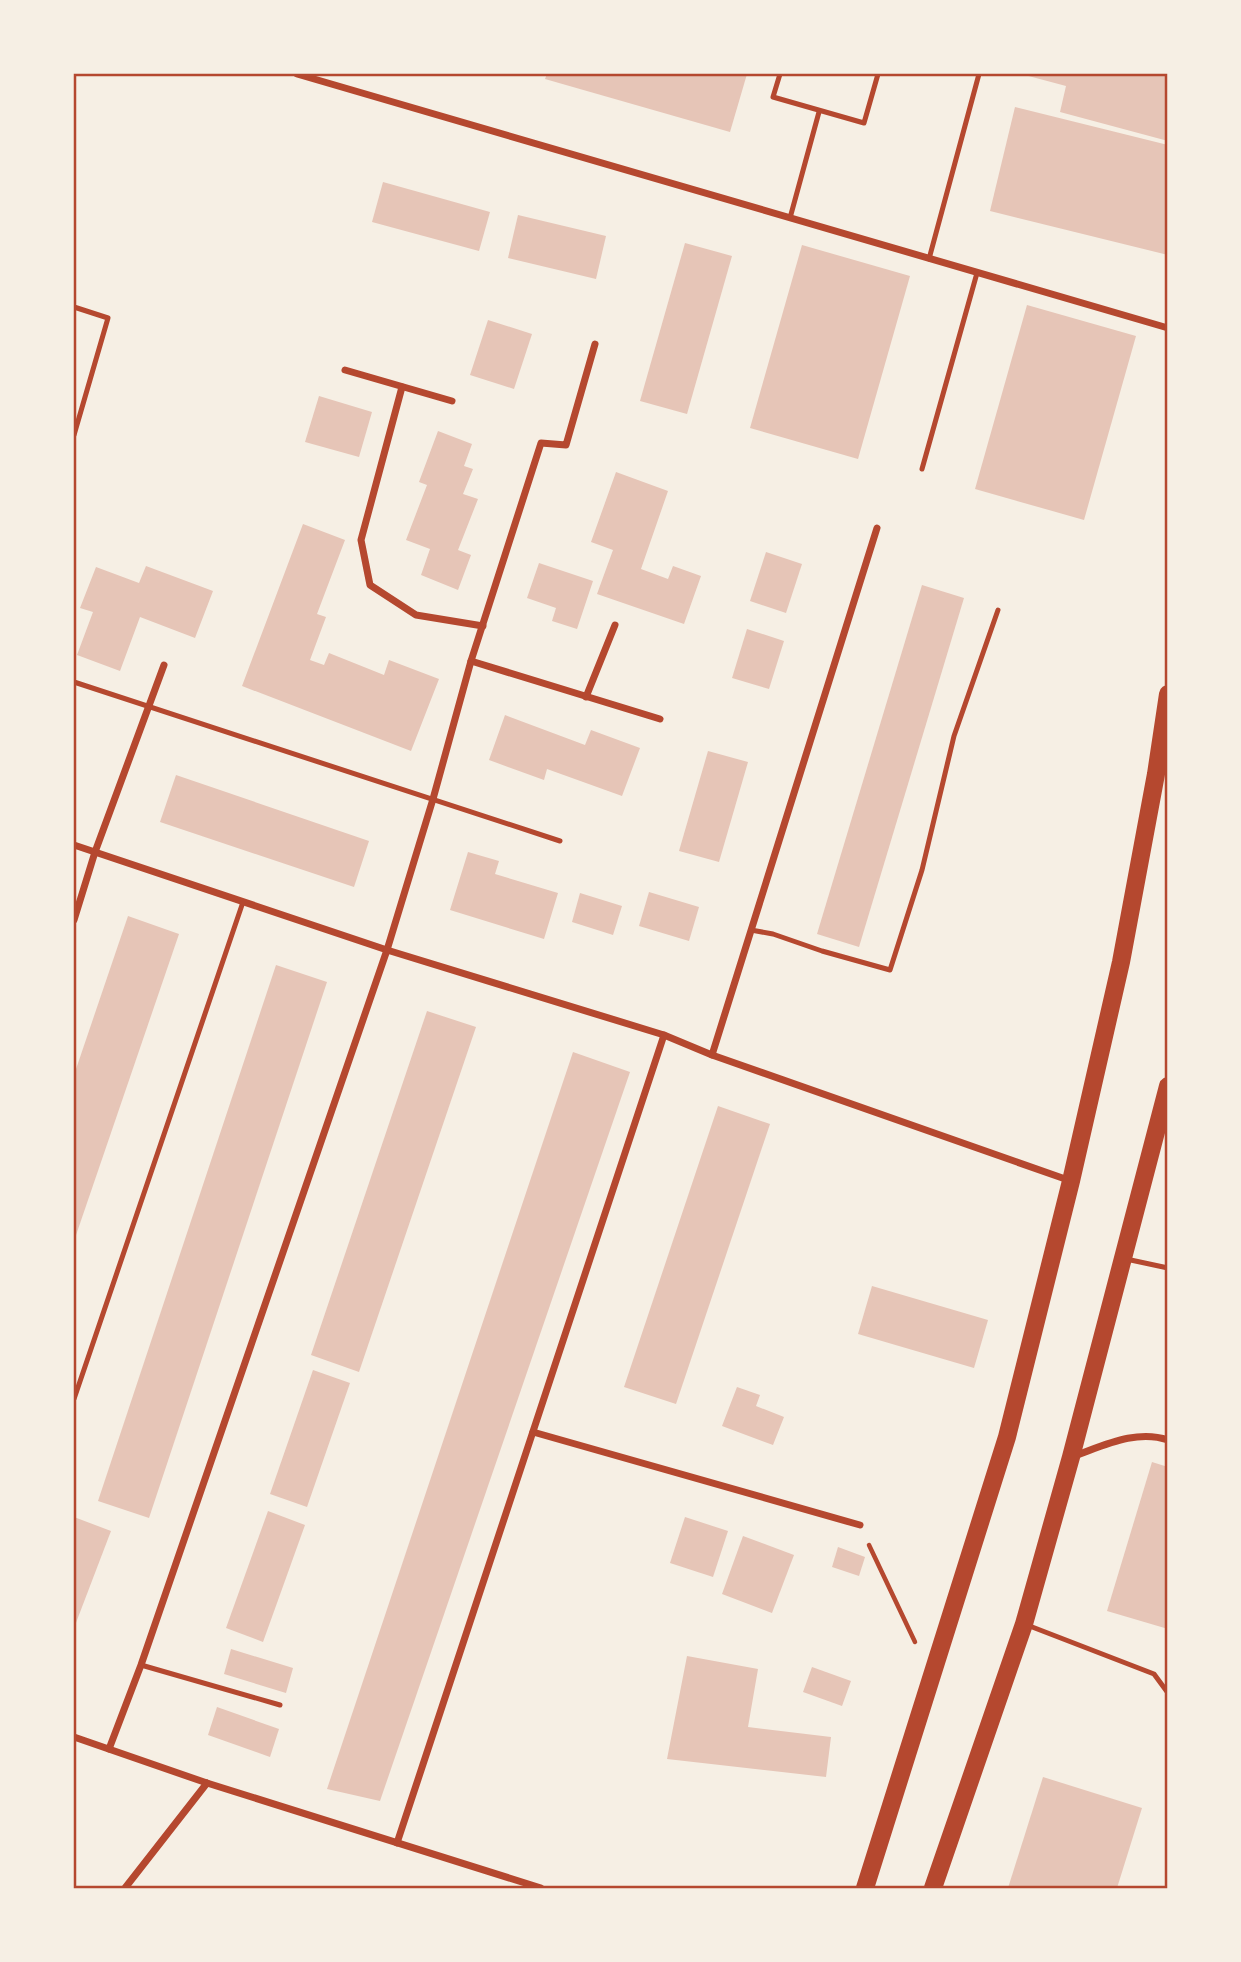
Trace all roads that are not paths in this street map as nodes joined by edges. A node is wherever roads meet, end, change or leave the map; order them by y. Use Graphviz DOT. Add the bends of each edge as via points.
graph roads {
  1 [pos="297,74"];
  2 [pos="780,74"];
  3 [pos="878,74"];
  4 [pos="979,74"];
  5 [pos="820,112"];
  6 [pos="790,218"];
  7 [pos="929,259"];
  8 [pos="977,273"];
  9 [pos="74,307"];
  10 [pos="1167,328"];
  11 [pos="595,344"];
  12 [pos="345,370"];
  13 [pos="402,387"];
  14 [pos="452,401"];
  15 [pos="74,435"];
  16 [pos="922,469"];
  17 [pos="877,528"];
  18 [pos="998,610"];
  19 [pos="615,625"];
  20 [pos="483,626"];
  21 [pos="471,661"];
  22 [pos="163,665"];
  23 [pos="74,682"];
  24 [pos="1167,694"];
  25 [pos="586,697"];
  26 [pos="148,706"];
  27 [pos="660,719"];
  28 [pos="433,799"];
  29 [pos="560,841"];
  30 [pos="74,845"];
  31 [pos="95,852"];
  32 [pos="243,902"];
  33 [pos="74,919"];
  34 [pos="750,930"];
  35 [pos="387,950"];
  36 [pos="664,1035"];
  37 [pos="712,1055"];
  38 [pos="1166,1096"];
  39 [pos="1071,1181"];
  40 [pos="1122,1258"];
  41 [pos="1167,1268"];
  42 [pos="74,1399"];
  43 [pos="533,1432"];
  44 [pos="1167,1440"];
  45 [pos="1071,1457"];
  46 [pos="860,1525"];
  47 [pos="1024,1624"];
  48 [pos="141,1665"];
  49 [pos="1167,1692"];
  50 [pos="280,1705"];
  51 [pos="74,1737"];
  52 [pos="109,1749"];
  53 [pos="207,1783"];
  54 [pos="397,1843"];
  55 [pos="125,1888"];
  56 [pos="541,1888"];
  57 [pos="865,1888"];
  58 [pos="933,1888"];
  1 -- 6 [label="street"];
  2 -- 5 [label="lane" via="773,97"];
  3 -- 5 [label="lane" via="864,123"];
  4 -- 7 [label="lane"];
  5 -- 6 [label="lane"];
  6 -- 7 [label="street"];
  7 -- 8 [label="street"];
  8 -- 10 [label="street"];
  8 -- 16 [label="lane"];
  9 -- 15 [label="lane" via="108,318"];
  11 -- 20 [label="street" via="566,445 541,443"];
  12 -- 13 [label="street"];
  13 -- 14 [label="street"];
  13 -- 20 [label="street" via="361,540 370,585 416,615"];
  17 -- 34 [label="street"];
  18 -- 34 [label="lane" via="954,736 922,870 890,970"];
  19 -- 25 [label="street"];
  20 -- 21 [label="street"];
  21 -- 25 [label="street"];
  21 -- 28 [label="street"];
  22 -- 26 [label="street"];
  23 -- 26 [label="lane"];
  24 -- 39 [label="main road" via="1121,962"];
  25 -- 27 [label="street"];
  26 -- 28 [label="lane"];
  26 -- 31 [label="street"];
  28 -- 29 [label="lane"];
  28 -- 35 [label="street"];
  30 -- 31 [label="street"];
  31 -- 32 [label="street"];
  31 -- 33 [label="street"];
  32 -- 35 [label="street"];
  32 -- 42 [label="lane"];
  34 -- 37 [label="street"];
  35 -- 36 [label="street"];
  35 -- 48 [label="street"];
  36 -- 37 [label="street"];
  36 -- 43 [label="street"];
  37 -- 39 [label="street"];
  38 -- 40 [label="main road"];
  39 -- 57 [label="main road" via="1007,1437"];
  40 -- 41 [label="lane"];
  40 -- 45 [label="main road"];
  43 -- 46 [label="street"];
  43 -- 54 [label="street"];
  44 -- 45 [label="street" via="1157,1436 1124,1438"];
  45 -- 47 [label="main road"];
  47 -- 49 [label="lane" via="1154,1674"];
  47 -- 58 [label="main road"];
  48 -- 50 [label="lane"];
  48 -- 52 [label="street"];
  51 -- 52 [label="street"];
  52 -- 53 [label="street"];
  53 -- 54 [label="street"];
  53 -- 55 [label="street"];
  54 -- 56 [label="street"];
}
